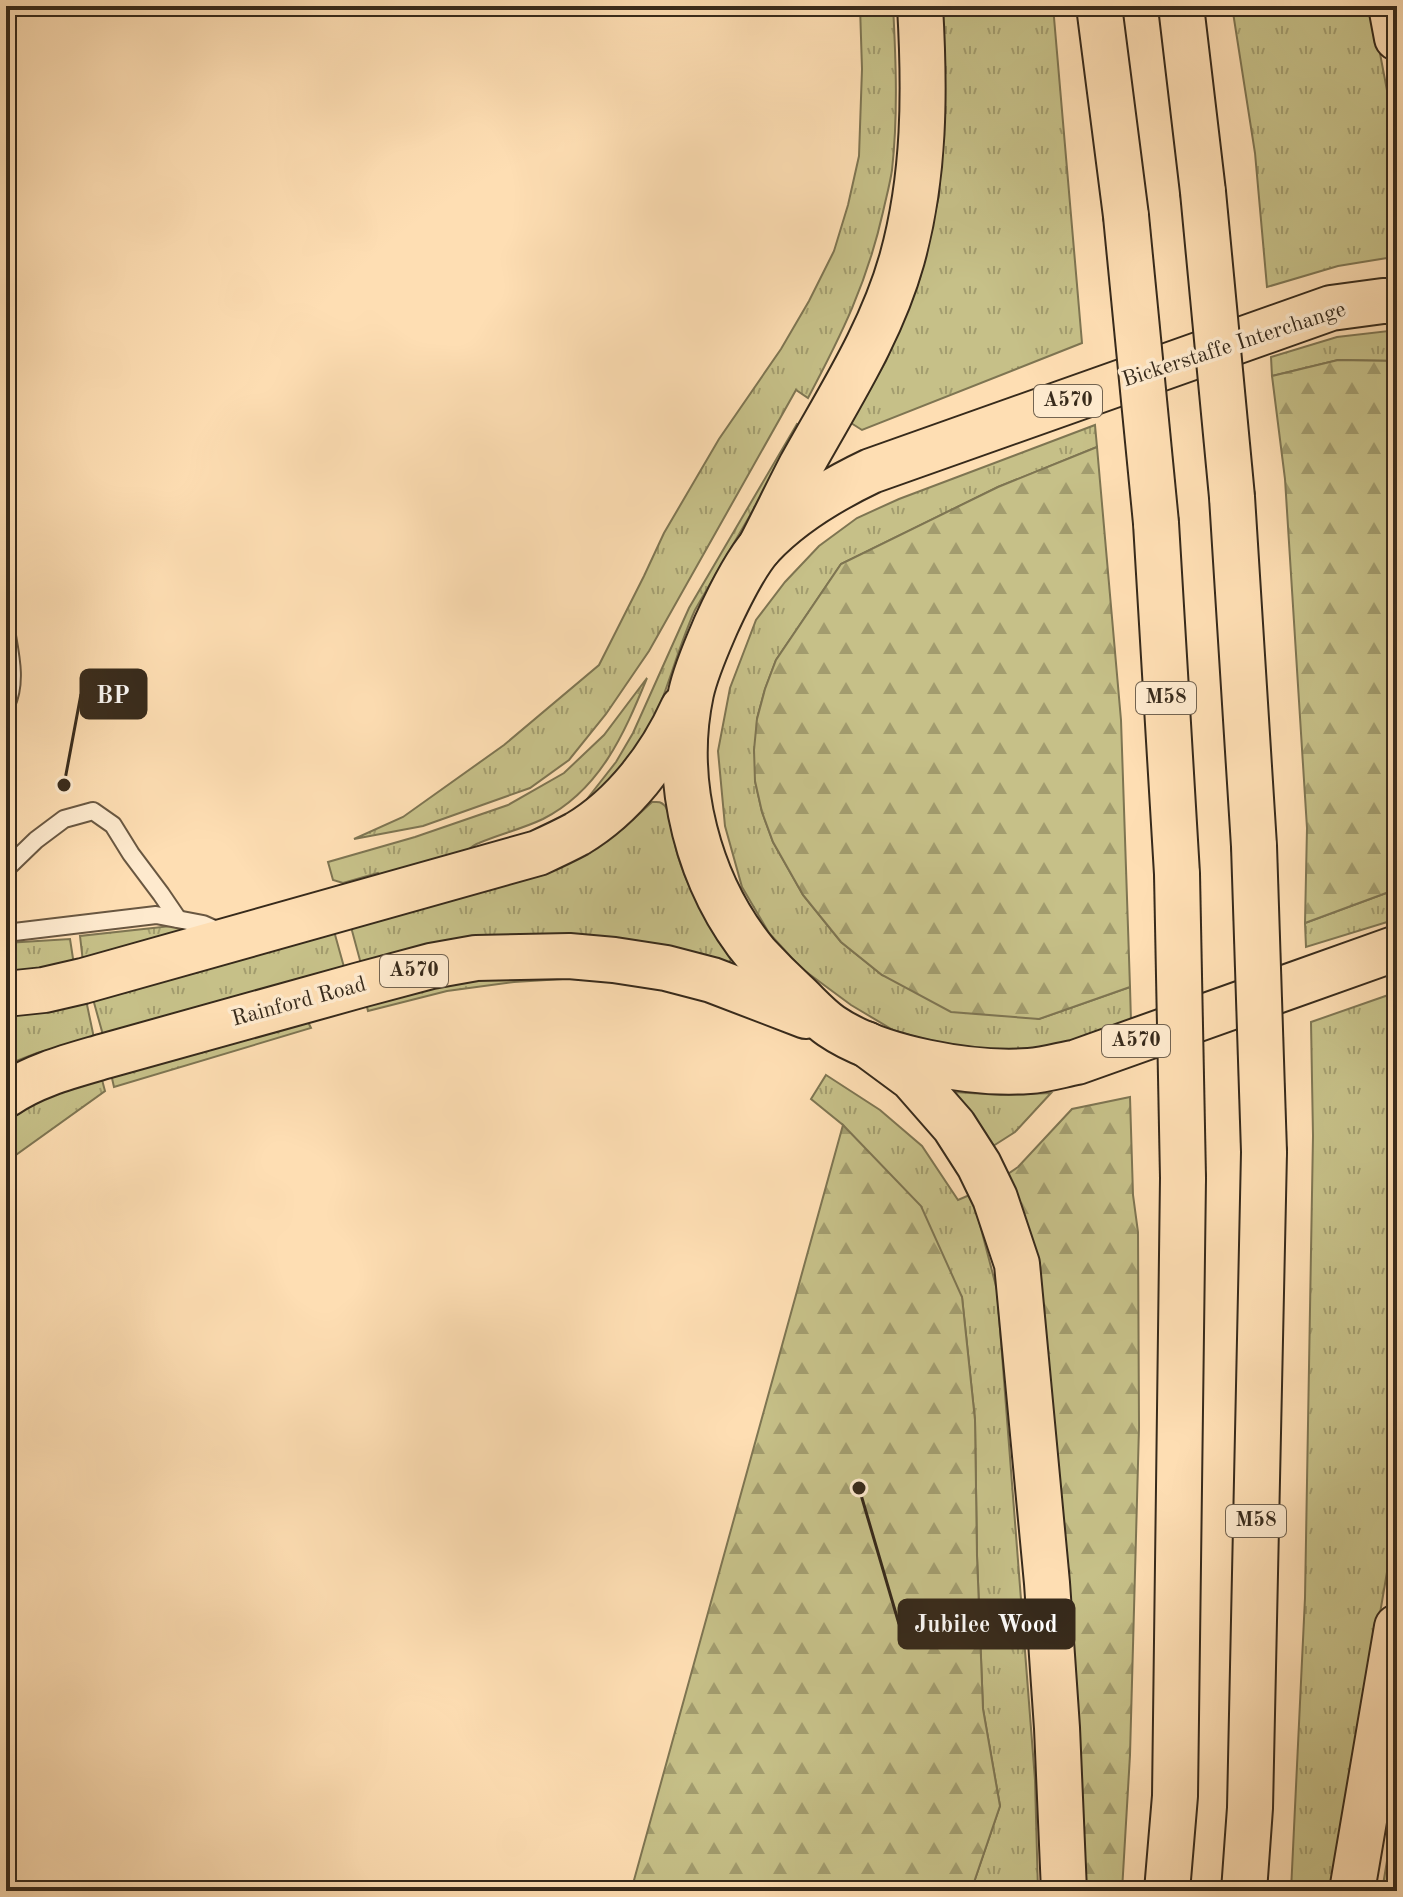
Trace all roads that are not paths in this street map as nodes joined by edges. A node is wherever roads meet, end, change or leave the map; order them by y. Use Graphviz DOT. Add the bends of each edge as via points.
graph roads {
  1 [pos="920,6"];
  2 [pos="1099,6"];
  3 [pos="1181,6"];
  4 [pos="1391,6"];
  5 [pos="1397,38"];
  6 [pos="1397,301"];
  7 [pos="760,547"];
  8 [pos="6,630"];
  9 [pos="692,690"];
  10 [pos="6,705"];
  11 [pos="6,869"];
  12 [pos="178,919"];
  13 [pos="6,933"];
  14 [pos="235,939"];
  15 [pos="1397,948"];
  16 [pos="6,994"];
  17 [pos="848,1035"];
  18 [pos="6,1095"];
  19 [pos="1397,1627"];
  20 [pos="1064,1891"];
  21 [pos="1167,1891"];
  22 [pos="1244,1891"];
  23 [pos="1352,1891"];
  1 -- 7 [label="highway" via="923,130 902,260 869,344"];
  2 -- 21 [label="highway, M58, bridge" via="1156,523 1177,874 1183,1178 1175,1796"];
  3 -- 22 [label="highway, M58, bridge" via="1232,497 1254,846 1264,1152"];
  4 -- 5 [label="highway"];
  6 -- 7 [label="highway, Bickerstaffe Interchange / A570" via="1331,308 871,471 827,494"];
  7 -- 9 [label="highway, Bickerstaffe Interchange / A570" via="730,594"];
  8 -- 10 [label="lane" via="11,694"];
  9 -- 14 [label="highway, A570" via="660,752 638,780 579,833 538,853"];
  9 -- 17 [label="highway, Bickerstaffe Interchange / A570" via="686,777 693,827 707,869 755,953"];
  11 -- 12 [label="lane" via="64,819 93,811 113,825"];
  12 -- 13 [label="lane" via="156,915"];
  12 -- 14 [label="lane"];
  14 -- 16 [label="highway, A570" via="70,984"];
  15 -- 17 [label="highway, Bickerstaffe Interchange / A570" via="1077,1062 1032,1071 960,1069"];
  17 -- 18 [label="highway, Rainford Road / A570" via="712,980 666,968 569,956 476,958 77,1064"];
  17 -- 20 [label="highway" via="912,1078 954,1126 995,1198 1017,1264 1049,1612"];
  19 -- 23 [label="highway"];
}
